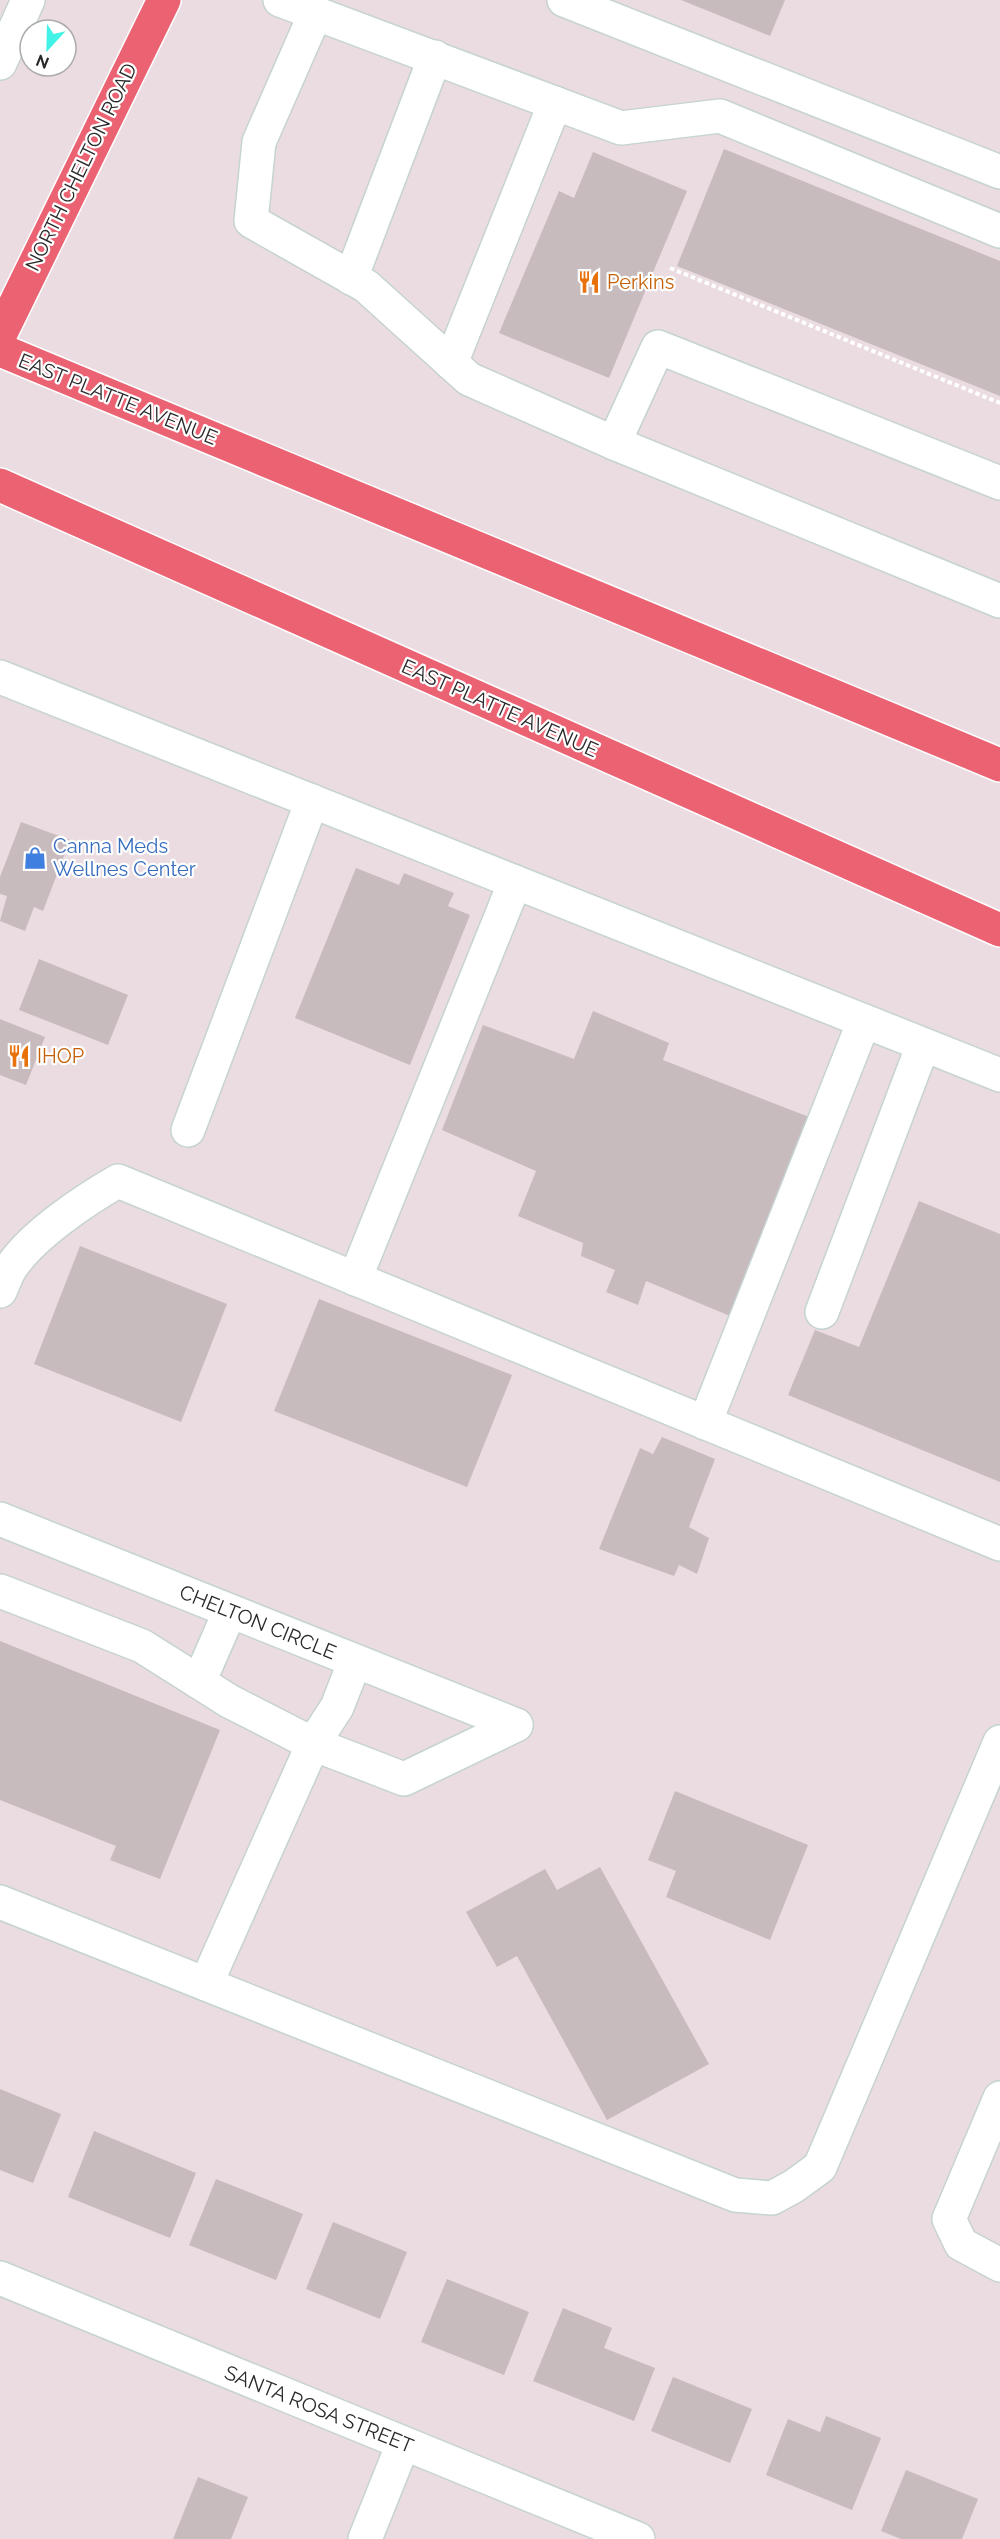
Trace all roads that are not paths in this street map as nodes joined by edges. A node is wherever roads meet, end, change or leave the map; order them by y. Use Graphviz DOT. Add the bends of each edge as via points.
graph roads {
  1 [pos="28,0"];
  2 [pos="280,0"];
  3 [pos="564,0"];
  4 [pos="162,1"];
  5 [pos="316,12"];
  6 [pos="435,57"];
  7 [pos="0,63"];
  8 [pos="555,103"];
  9 [pos="1000,172"];
  10 [pos="1000,231"];
  11 [pos="351,278"];
  12 [pos="0,334"];
  13 [pos="0,351"];
  14 [pos="451,363"];
  15 [pos="614,443"];
  16 [pos="1000,483"];
  17 [pos="0,485"];
  18 [pos="1000,601"];
  19 [pos="0,677"];
  20 [pos="1000,765"];
  21 [pos="312,801"];
  22 [pos="515,882"];
  23 [pos="1000,930"];
  24 [pos="864,1021"];
  25 [pos="922,1045"];
  26 [pos="1000,1076"];
  27 [pos="188,1130"];
  28 [pos="355,1279"];
  29 [pos="0,1292"];
  30 [pos="822,1312"];
  31 [pos="705,1423"];
  32 [pos="0,1518"];
  33 [pos="1000,1544"];
  34 [pos="0,1590"];
  35 [pos="230,1611"];
  36 [pos="355,1661"];
  37 [pos="199,1682"];
  38 [pos="1000,1742"];
  39 [pos="313,1744"];
  40 [pos="0,1902"];
  41 [pos="206,1984"];
  42 [pos="1000,2098"];
  43 [pos="1000,2265"];
  44 [pos="0,2278"];
  45 [pos="403,2444"];
  46 [pos="365,2539"];
  47 [pos="638,2539"];
  1 -- 7 [label="street"];
  2 -- 5 [label="street"];
  3 -- 9 [label="street"];
  4 -- 12 [label="main road, NORTH CHELTON ROAD"];
  5 -- 6 [label="street"];
  5 -- 11 [label="street" via="260,142 251,221"];
  6 -- 8 [label="street"];
  6 -- 11 [label="street"];
  8 -- 10 [label="street" via="621,128 720,116"];
  8 -- 14 [label="street"];
  11 -- 14 [label="street" via="366,286"];
  13 -- 20 [label="main road, EAST PLATTE AVENUE"];
  14 -- 15 [label="street" via="469,379"];
  15 -- 16 [label="street" via="658,348"];
  15 -- 18 [label="street"];
  17 -- 23 [label="main road, EAST PLATTE AVENUE"];
  19 -- 21 [label="street"];
  21 -- 22 [label="street"];
  21 -- 27 [label="street"];
  22 -- 24 [label="street"];
  22 -- 28 [label="street"];
  24 -- 25 [label="street"];
  24 -- 31 [label="street"];
  25 -- 26 [label="street"];
  25 -- 30 [label="street"];
  28 -- 29 [label="street" via="118,1181 49,1228 12,1266"];
  28 -- 31 [label="street"];
  31 -- 33 [label="street"];
  32 -- 35 [label="street, CHELTON CIRCLE"];
  34 -- 37 [label="street" via="142,1646"];
  35 -- 36 [label="street, CHELTON CIRCLE"];
  35 -- 37 [label="street"];
  36 -- 39 [label="street" via="337,1707"];
  36 -- 39 [label="street, CHELTON CIRCLE" via="516,1725 404,1779"];
  37 -- 39 [label="street"];
  38 -- 41 [label="street" via="820,2167 772,2198 735,2195"];
  39 -- 41 [label="street"];
  40 -- 41 [label="street"];
  42 -- 43 [label="street" via="949,2219 961,2244"];
  44 -- 45 [label="street, SANTA ROSA STREET"];
  45 -- 46 [label="street"];
  45 -- 47 [label="street, SANTA ROSA STREET"];
}
